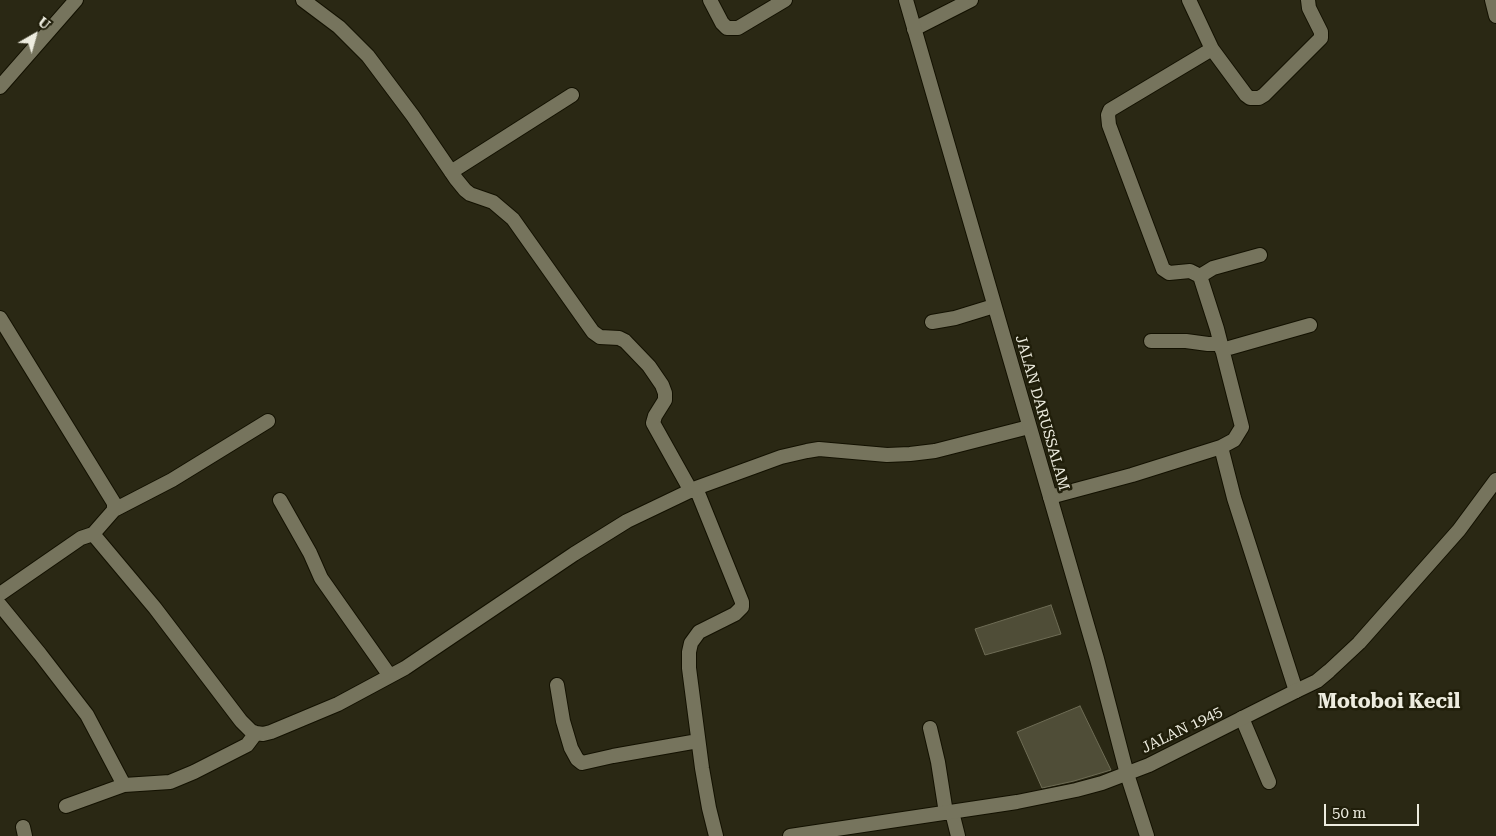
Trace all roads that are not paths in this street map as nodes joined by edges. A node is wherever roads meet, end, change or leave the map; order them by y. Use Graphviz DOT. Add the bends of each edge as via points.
graph roads {
  1 [pos="76,0"];
  2 [pos="303,0"];
  3 [pos="710,0"];
  4 [pos="785,0"];
  5 [pos="906,0"];
  6 [pos="971,0"];
  7 [pos="1492,0"];
  8 [pos="1192,1"];
  9 [pos="1307,1"];
  10 [pos="1496,16"];
  11 [pos="914,29"];
  12 [pos="1212,49"];
  13 [pos="0,87"];
  14 [pos="572,95"];
  15 [pos="451,172"];
  16 [pos="1260,255"];
  17 [pos="1200,276"];
  18 [pos="994,306"];
  19 [pos="0,318"];
  20 [pos="932,322"];
  21 [pos="1310,325"];
  22 [pos="1151,342"];
  23 [pos="1221,347"];
  24 [pos="268,421"];
  25 [pos="1029,427"];
  26 [pos="1221,447"];
  27 [pos="1496,480"];
  28 [pos="694,490"];
  29 [pos="1050,497"];
  30 [pos="280,500"];
  31 [pos="114,510"];
  32 [pos="93,534"];
  33 [pos="0,594"];
  34 [pos="0,605"];
  35 [pos="390,676"];
  36 [pos="557,685"];
  37 [pos="1296,691"];
  38 [pos="1242,718"];
  39 [pos="930,728"];
  40 [pos="256,733"];
  41 [pos="698,741"];
  42 [pos="1127,774"];
  43 [pos="1269,782"];
  44 [pos="124,785"];
  45 [pos="66,806"];
  46 [pos="949,812"];
  47 [pos="851,831"];
  48 [pos="716,836"];
  49 [pos="790,836"];
  50 [pos="958,836"];
  51 [pos="1147,836"];
  1 -- 13 [label="street"];
  2 -- 15 [label="street" via="339,26 368,56"];
  3 -- 4 [label="street" via="727,28 738,28"];
  5 -- 11 [label="street, JALAN DARUSSALAM"];
  6 -- 11 [label="street"];
  7 -- 10 [label="street"];
  8 -- 12 [label="street"];
  9 -- 12 [label="street" via="1322,32 1321,38 1259,98 1246,95"];
  11 -- 18 [label="street, JALAN DARUSSALAM"];
  12 -- 17 [label="street" via="1110,110 1108,115 1163,269 1169,273 1190,271"];
  14 -- 15 [label="street"];
  15 -- 28 [label="street" via="470,194 493,202 513,219 593,332 600,337 625,341 649,366 665,393 665,400 653,423"];
  16 -- 17 [label="street" via="1213,268"];
  17 -- 23 [label="street"];
  18 -- 20 [label="street"];
  18 -- 25 [label="street, JALAN DARUSSALAM"];
  19 -- 31 [label="street" via="110,496"];
  21 -- 23 [label="street"];
  22 -- 23 [label="street" via="1186,341"];
  23 -- 26 [label="street" via="1242,427 1234,440"];
  24 -- 31 [label="street" via="172,480"];
  25 -- 28 [label="street" via="935,451 910,454 806,450"];
  25 -- 29 [label="street, JALAN DARUSSALAM"];
  26 -- 29 [label="street"];
  26 -- 37 [label="street" via="1234,498"];
  27 -- 37 [label="street, JALAN 1945" via="1458,530 1359,643 1323,676"];
  28 -- 35 [label="street" via="627,521"];
  28 -- 41 [label="street" via="742,602 742,607 735,614 699,632 690,643 689,668"];
  29 -- 42 [label="street, JALAN DARUSSALAM"];
  30 -- 35 [label="street" via="321,578"];
  31 -- 32 [label="street"];
  32 -- 33 [label="street" via="80,538"];
  32 -- 40 [label="street" via="235,713"];
  34 -- 44 [label="street" via="87,715"];
  35 -- 40 [label="street" via="338,704 271,732"];
  36 -- 41 [label="street" via="571,748 582,763"];
  37 -- 38 [label="street, JALAN 1945"];
  38 -- 42 [label="street, JALAN 1945"];
  38 -- 43 [label="street"];
  39 -- 46 [label="street"];
  40 -- 44 [label="street" via="248,745 170,782"];
  41 -- 48 [label="street" via="708,808"];
  42 -- 46 [label="street, JALAN 1945" via="1076,790"];
  42 -- 51 [label="street, JALAN DARUSSALAM"];
  44 -- 45 [label="street"];
  46 -- 47 [label="street, JALAN 1945"];
  46 -- 50 [label="street"];
  47 -- 49 [label="street, JALAN 1945"];
}
